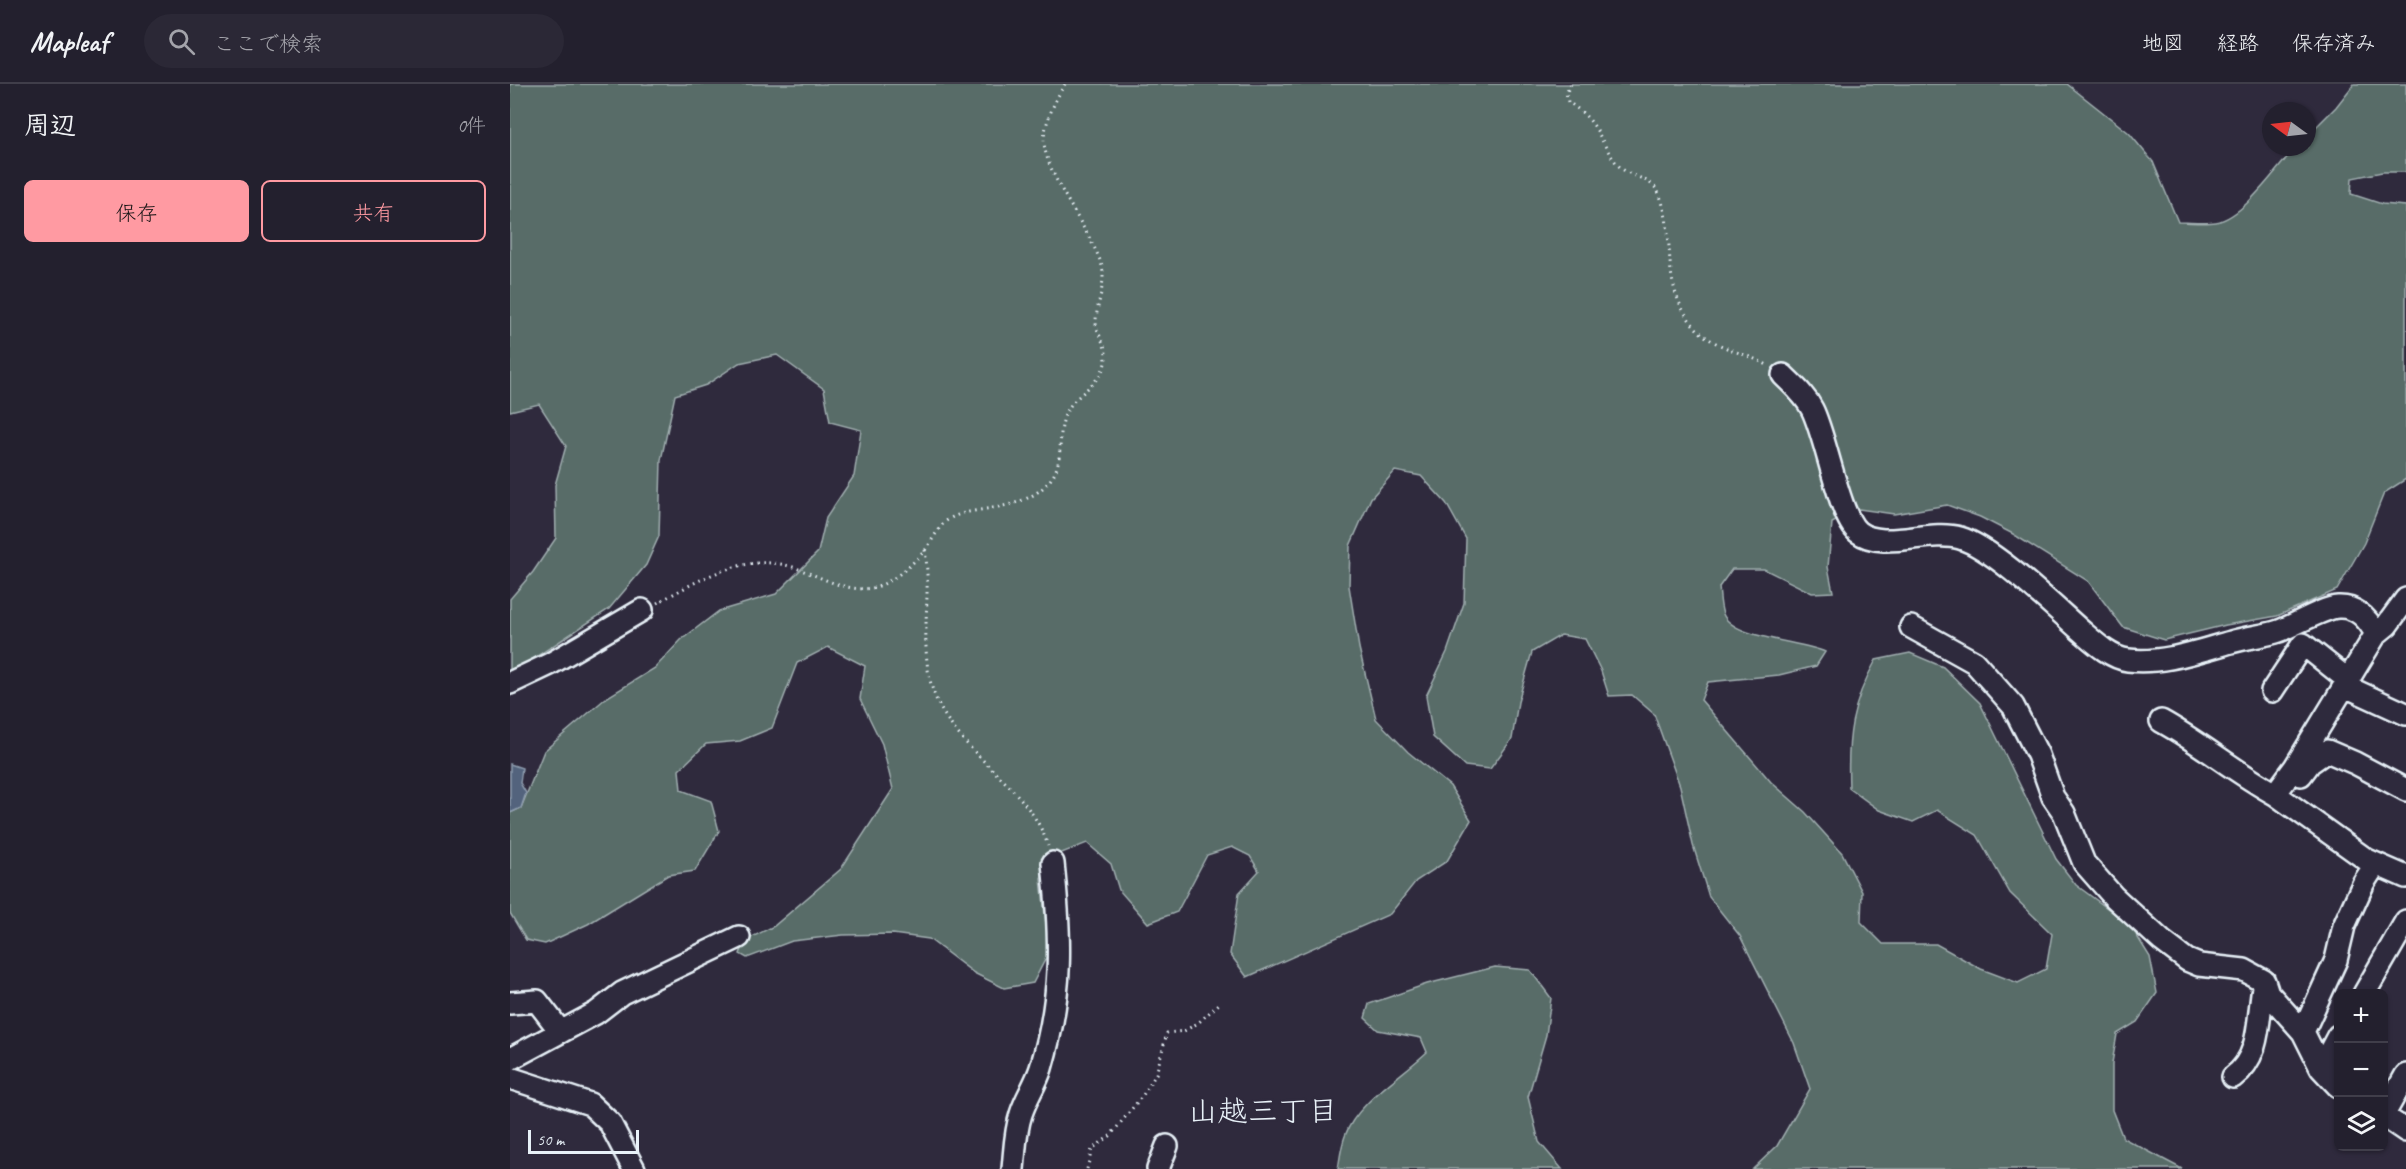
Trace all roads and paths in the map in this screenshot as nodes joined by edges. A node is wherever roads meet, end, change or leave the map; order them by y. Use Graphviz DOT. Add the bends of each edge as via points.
graph roads {
  1 [pos="1065,84"];
  2 [pos="1570,84"];
  3 [pos="1783,375"];
  4 [pos="925,550"];
  5 [pos="2406,599"];
  6 [pos="642,610"];
  7 [pos="1911,627"];
  8 [pos="2376,634"];
  9 [pos="510,683"];
  10 [pos="2346,683"];
  11 [pos="2272,690"];
  12 [pos="2406,714"];
  13 [pos="2161,721"];
  14 [pos="2406,790"];
  15 [pos="2278,796"];
  16 [pos="1053,863"];
  17 [pos="2375,865"];
  18 [pos="2406,877"];
  19 [pos="2406,921"];
  20 [pos="739,937"];
  21 [pos="2264,981"];
  22 [pos="2366,989"];
  23 [pos="510,1003"];
  24 [pos="1220,1003"];
  25 [pos="561,1032"];
  26 [pos="2303,1032"];
  27 [pos="2334,1043"];
  28 [pos="512,1054"];
  29 [pos="2321,1068"];
  30 [pos="2406,1075"];
  31 [pos="2234,1077"];
  32 [pos="510,1078"];
  33 [pos="2334,1082"];
  34 [pos="2388,1108"];
  35 [pos="2388,1118"];
  36 [pos="2406,1131"];
  37 [pos="1167,1146"];
  38 [pos="634,1169"];
  39 [pos="1013,1169"];
  40 [pos="1087,1169"];
  41 [pos="1158,1169"];
  1 -- 4 [label="path" via="1044,137 1045,150 1103,269 1096,323 1106,355 1093,385 1068,409 1059,431 1061,446 1053,477 1012,506 945,521"];
  2 -- 3 [label="path" via="1568,102 1594,123 1619,166 1655,186 1660,195 1666,215 1675,298 1692,324 1714,344 1752,356"];
  3 -- 8 [label="street" via="1804,395 1812,410 1846,514 1857,531 1872,539 1940,534 1962,538 2023,580 2116,656 2148,660 2209,650 2277,632 2337,607 2355,610 2368,619"];
  4 -- 6 [label="path" via="877,587 861,590 792,567 757,562 713,573"];
  4 -- 16 [label="path" via="925,641 930,681 941,709 967,746 1042,826"];
  5 -- 8 [label="street" via="2388,625"];
  6 -- 9 [label="street"];
  7 -- 21 [label="street" via="1974,662 2013,706 2084,863 2112,896 2187,960 2244,970"];
  8 -- 10 [label="street"];
  10 -- 11 [label="street" via="2303,644"];
  10 -- 12 [label="street"];
  10 -- 15 [label="street"];
  13 -- 15 [label="street"];
  14 -- 15 [label="street" via="2326,751"];
  15 -- 17 [label="street"];
  16 -- 39 [label="street" via="1060,935 1058,992 1041,1068 1016,1134"];
  17 -- 18 [label="street"];
  17 -- 26 [label="street" via="2344,926 2336,960"];
  19 -- 22 [label="street"];
  20 -- 25 [label="street" via="622,993"];
  21 -- 26 [label="street" via="2276,1004"];
  21 -- 31 [label="street" via="2261,1018 2251,1057 2246,1068"];
  23 -- 25 [label="street" via="537,1001"];
  24 -- 40 [label="path" via="1198,1023 1167,1033 1156,1074 1110,1136 1092,1149"];
  25 -- 28 [label="street"];
  26 -- 29 [label="street"];
  27 -- 29 [label="street"];
  29 -- 33 [label="street"];
  30 -- 34 [label="street"];
  32 -- 38 [label="street" via="590,1104 610,1123"];
  35 -- 36 [label="street"];
  37 -- 41 [label="street"];
}
